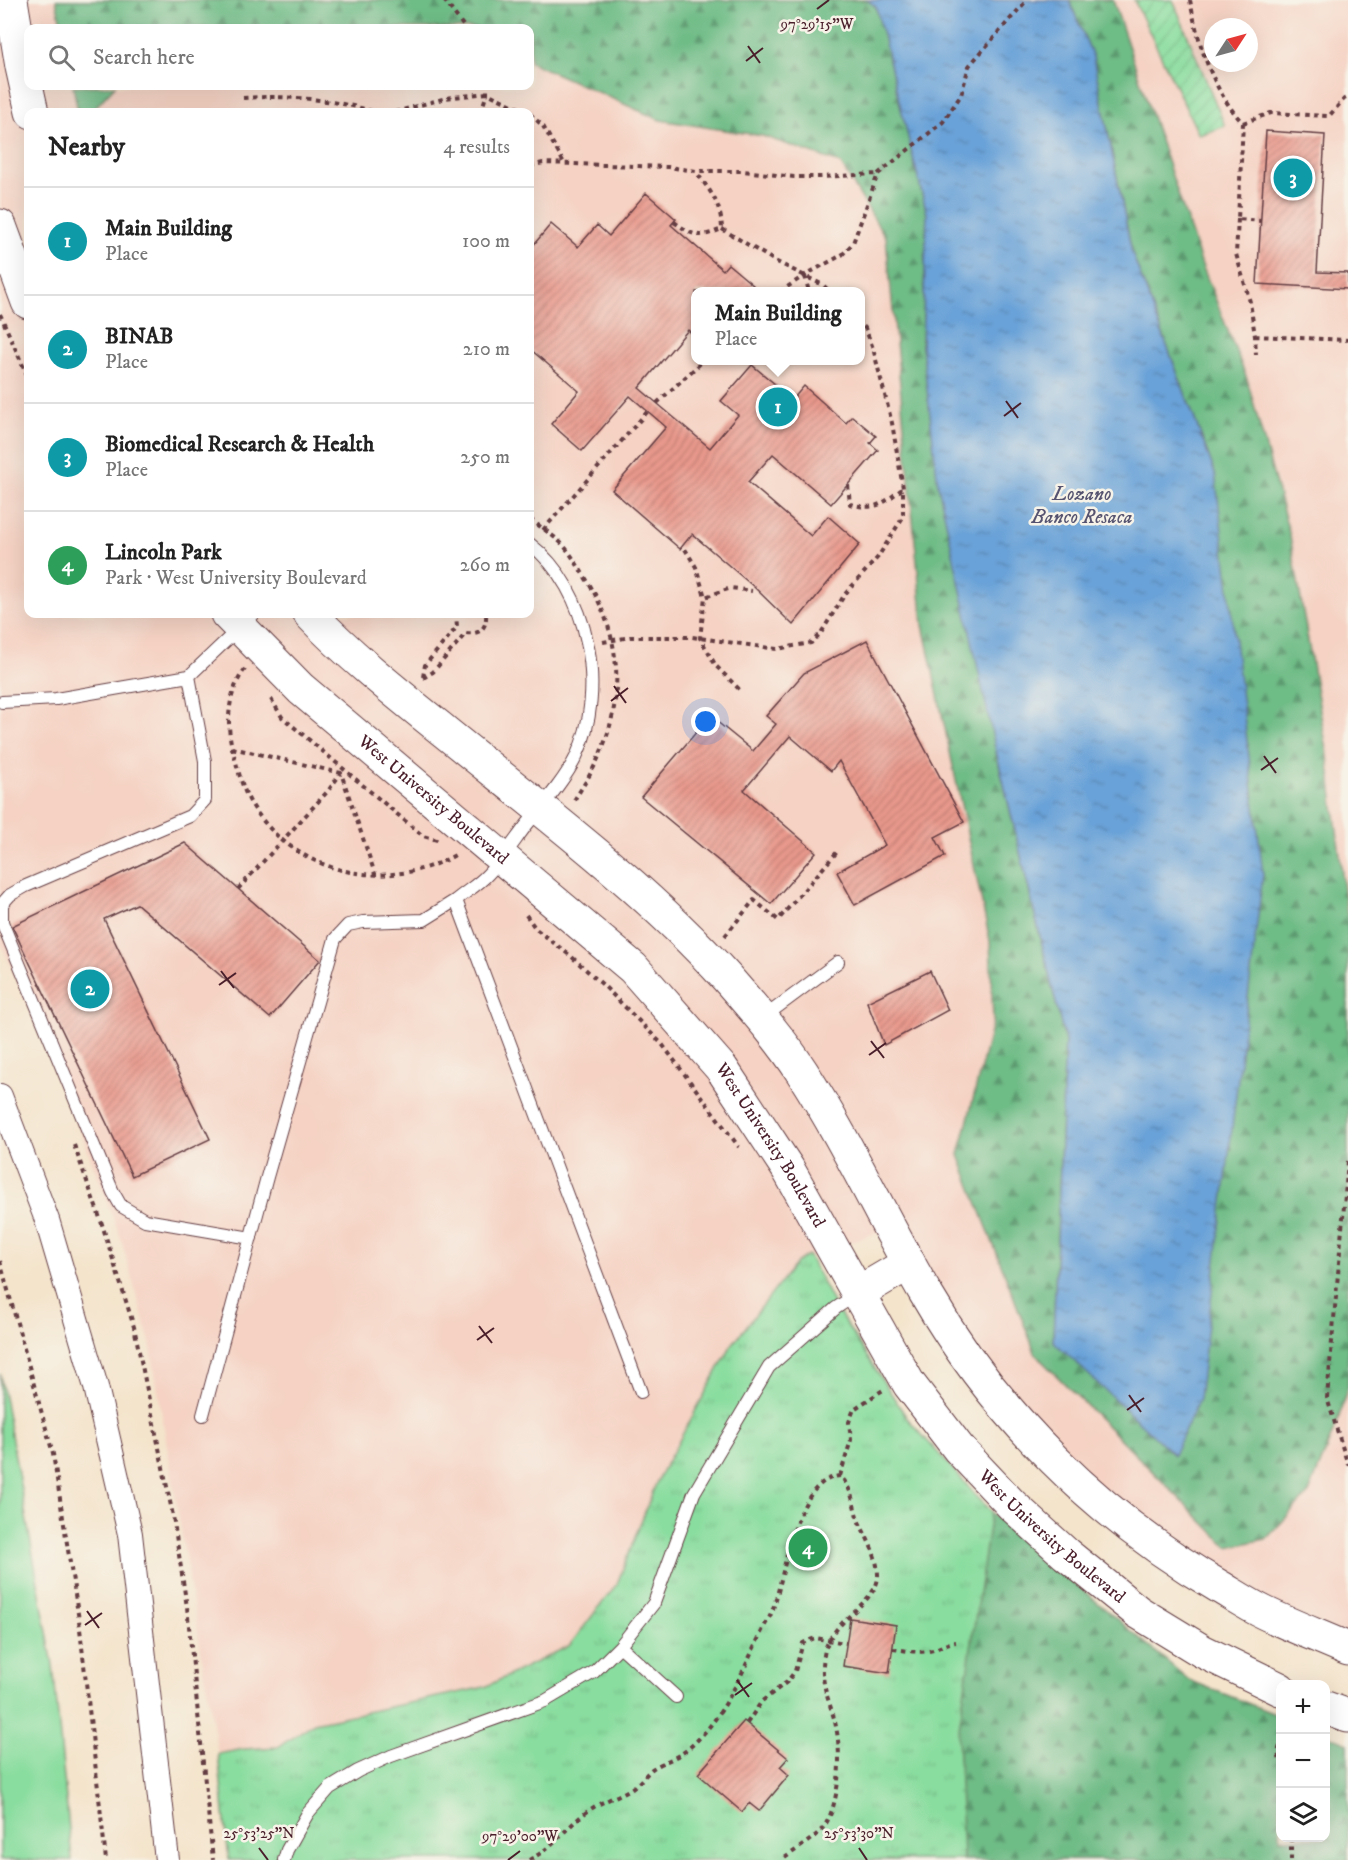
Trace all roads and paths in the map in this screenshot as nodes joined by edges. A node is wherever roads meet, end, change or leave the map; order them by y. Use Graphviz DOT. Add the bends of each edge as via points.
graph roads {
  1 [pos="11,0"];
  2 [pos="444,0"];
  3 [pos="1027,0"];
  4 [pos="1190,0"];
  5 [pos="462,24"];
  6 [pos="24,76"];
  7 [pos="27,90"];
  8 [pos="487,93"];
  9 [pos="1348,97"];
  10 [pos="243,98"];
  11 [pos="31,108"];
  12 [pos="362,108"];
  13 [pos="410,108"];
  14 [pos="482,108"];
  15 [pos="518,108"];
  16 [pos="534,118"];
  17 [pos="1243,123"];
  18 [pos="564,164"];
  19 [pos="534,165"];
  20 [pos="696,171"];
  21 [pos="878,174"];
  22 [pos="1238,219"];
  23 [pos="1261,221"];
  24 [pos="674,222"];
  25 [pos="0,226"];
  26 [pos="722,229"];
  27 [pos="805,275"];
  28 [pos="786,287"];
  29 [pos="808,287"];
  30 [pos="825,287"];
  31 [pos="24,291"];
  32 [pos="0,314"];
  33 [pos="865,328"];
  34 [pos="1255,336"];
  35 [pos="1348,340"];
  36 [pos="1256,355"];
  37 [pos="699,365"];
  38 [pos="24,368"];
  39 [pos="657,403"];
  40 [pos="648,411"];
  41 [pos="848,485"];
  42 [pos="903,488"];
  43 [pos="544,530"];
  44 [pos="534,548"];
  45 [pos="685,549"];
  46 [pos="752,591"];
  47 [pos="705,597"];
  48 [pos="240,618"];
  49 [pos="314,618"];
  50 [pos="456,618"];
  51 [pos="486,618"];
  52 [pos="700,638"];
  53 [pos="588,643"];
  54 [pos="252,671"];
  55 [pos="189,676"];
  56 [pos="739,689"];
  57 [pos="270,696"];
  58 [pos="2,702"];
  59 [pos="232,748"];
  60 [pos="343,771"];
  61 [pos="540,809"];
  62 [pos="284,840"];
  63 [pos="445,843"];
  64 [pos="456,846"];
  65 [pos="837,852"];
  66 [pos="502,858"];
  67 [pos="375,874"];
  68 [pos="238,889"];
  69 [pos="456,900"];
  70 [pos="523,910"];
  71 [pos="725,936"];
  72 [pos="838,962"];
  73 [pos="762,1018"];
  74 [pos="0,1096"];
  75 [pos="71,1138"];
  76 [pos="746,1154"];
  77 [pos="1348,1161"];
  78 [pos="251,1238"];
  79 [pos="0,1261"];
  80 [pos="909,1263"];
  81 [pos="858,1293"];
  82 [pos="879,1381"];
  83 [pos="884,1390"];
  84 [pos="641,1392"];
  85 [pos="890,1397"];
  86 [pos="203,1415"];
  87 [pos="1348,1465"];
  88 [pos="840,1476"];
  89 [pos="830,1640"];
  90 [pos="956,1642"];
  91 [pos="846,1643"];
  92 [pos="621,1646"];
  93 [pos="892,1649"];
  94 [pos="1348,1649"];
  95 [pos="1276,1687"];
  96 [pos="676,1697"];
  97 [pos="1330,1709"];
  98 [pos="1348,1716"];
  99 [pos="747,1723"];
  100 [pos="1291,1842"];
  101 [pos="106,1860"];
  102 [pos="167,1860"];
  103 [pos="213,1860"];
  104 [pos="284,1860"];
  105 [pos="529,1860"];
  106 [pos="782,1860"];
  107 [pos="1291,1860"];
  1 -- 6 [label="main road"];
  2 -- 5 [label="path"];
  3 -- 21 [label="path" via="969,66 961,95 944,122"];
  4 -- 17 [label="path" via="1206,62 1229,108"];
  7 -- 11 [label="main road"];
  8 -- 13 [label="path"];
  8 -- 14 [label="path"];
  8 -- 15 [label="path"];
  9 -- 17 [label="path" via="1329,116 1271,113"];
  10 -- 12 [label="path" via="317,99"];
  16 -- 18 [label="path" via="543,126"];
  17 -- 22 [label="path"];
  18 -- 19 [label="path"];
  18 -- 20 [label="path"];
  20 -- 21 [label="path" via="794,177"];
  20 -- 26 [label="path" via="715,197"];
  21 -- 27 [label="path" via="853,243 842,255"];
  22 -- 23 [label="path"];
  22 -- 34 [label="path" via="1236,254"];
  24 -- 26 [label="path" via="693,236"];
  25 -- 31 [label="main road"];
  26 -- 27 [label="path"];
  27 -- 28 [label="path"];
  27 -- 29 [label="path"];
  27 -- 30 [label="path"];
  32 -- 38 [label="path"];
  33 -- 42 [label="path" via="892,423"];
  34 -- 35 [label="path"];
  34 -- 36 [label="path"];
  37 -- 39 [label="path"];
  40 -- 43 [label="path"];
  41 -- 42 [label="path" via="850,504 867,508 885,502"];
  42 -- 52 [label="path" via="903,517 893,535 811,644 777,649"];
  44 -- 53 [label="lane" via="560,577 579,613"];
  45 -- 47 [label="path" via="696,567"];
  46 -- 47 [label="path" via="731,588"];
  47 -- 52 [label="path"];
  48 -- 55 [label="lane"];
  48 -- 66 [label="main road, West University Boulevard" via="301,688"];
  49 -- 61 [label="main road" via="350,654"];
  50 -- 51 [label="path" via="457,627 424,665 423,678 433,672 466,633 481,631"];
  52 -- 53 [label="path" via="630,637"];
  52 -- 56 [label="path" via="716,666"];
  53 -- 61 [label="lane" via="591,687 587,724 576,757"];
  54 -- 59 [label="path" via="247,666 230,705"];
  55 -- 58 [label="lane" via="56,699"];
  55 -- 78 [label="lane" via="205,761 205,800 190,816 10,895 2,904 2,922 121,1206 145,1220"];
  57 -- 60 [label="path" via="282,717"];
  59 -- 60 [label="path"];
  59 -- 62 [label="path" via="249,800"];
  60 -- 62 [label="path"];
  60 -- 63 [label="path" via="423,836"];
  60 -- 67 [label="path"];
  61 -- 66 [label="lane"];
  61 -- 73 [label="main road" via="661,910"];
  62 -- 67 [label="path" via="333,868"];
  62 -- 68 [label="path"];
  64 -- 67 [label="path" via="461,851 441,863 412,872"];
  65 -- 71 [label="path" via="778,920 754,900"];
  66 -- 69 [label="lane"];
  66 -- 81 [label="main road, West University Boulevard" via="633,968 722,1069 788,1169"];
  69 -- 78 [label="lane" via="424,920 348,925 335,939"];
  69 -- 84 [label="lane"];
  70 -- 76 [label="path" via="536,929 604,986 662,1044"];
  72 -- 73 [label="lane"];
  73 -- 80 [label="main road" via="830,1118"];
  74 -- 102 [label="street" via="47,1220 96,1387 130,1534"];
  75 -- 103 [label="path" via="134,1327 169,1495 188,1618"];
  77 -- 87 [label="path" via="1327,1398"];
  78 -- 86 [label="lane"];
  79 -- 101 [label="path" via="53,1454 79,1620"];
  80 -- 81 [label="main road"];
  80 -- 94 [label="main road" via="973,1367 1074,1480 1184,1566 1264,1612"];
  81 -- 92 [label="lane" via="769,1367 694,1492 654,1603"];
  81 -- 95 [label="main road, West University Boulevard" via="909,1384 959,1449 1012,1505 1138,1612 1202,1651"];
  82 -- 83 [label="path"];
  83 -- 85 [label="path"];
  83 -- 88 [label="path" via="854,1409 849,1422 851,1440"];
  88 -- 89 [label="path" via="846,1481 878,1574 870,1596 839,1625"];
  88 -- 105 [label="path" via="830,1477 819,1485 806,1501 772,1610 734,1690 713,1723 686,1750 653,1769 633,1787 588,1811 541,1854"];
  89 -- 91 [label="path"];
  89 -- 99 [label="path" via="815,1638 803,1642 795,1671 762,1701"];
  89 -- 106 [label="path" via="823,1670 824,1688 836,1724 836,1794 823,1828"];
  90 -- 93 [label="path" via="919,1652"];
  92 -- 96 [label="lane"];
  92 -- 104 [label="lane" via="594,1672 545,1701 391,1756 330,1788 308,1813"];
  97 -- 98 [label="main road"];
  100 -- 107 [label="path"];
}
